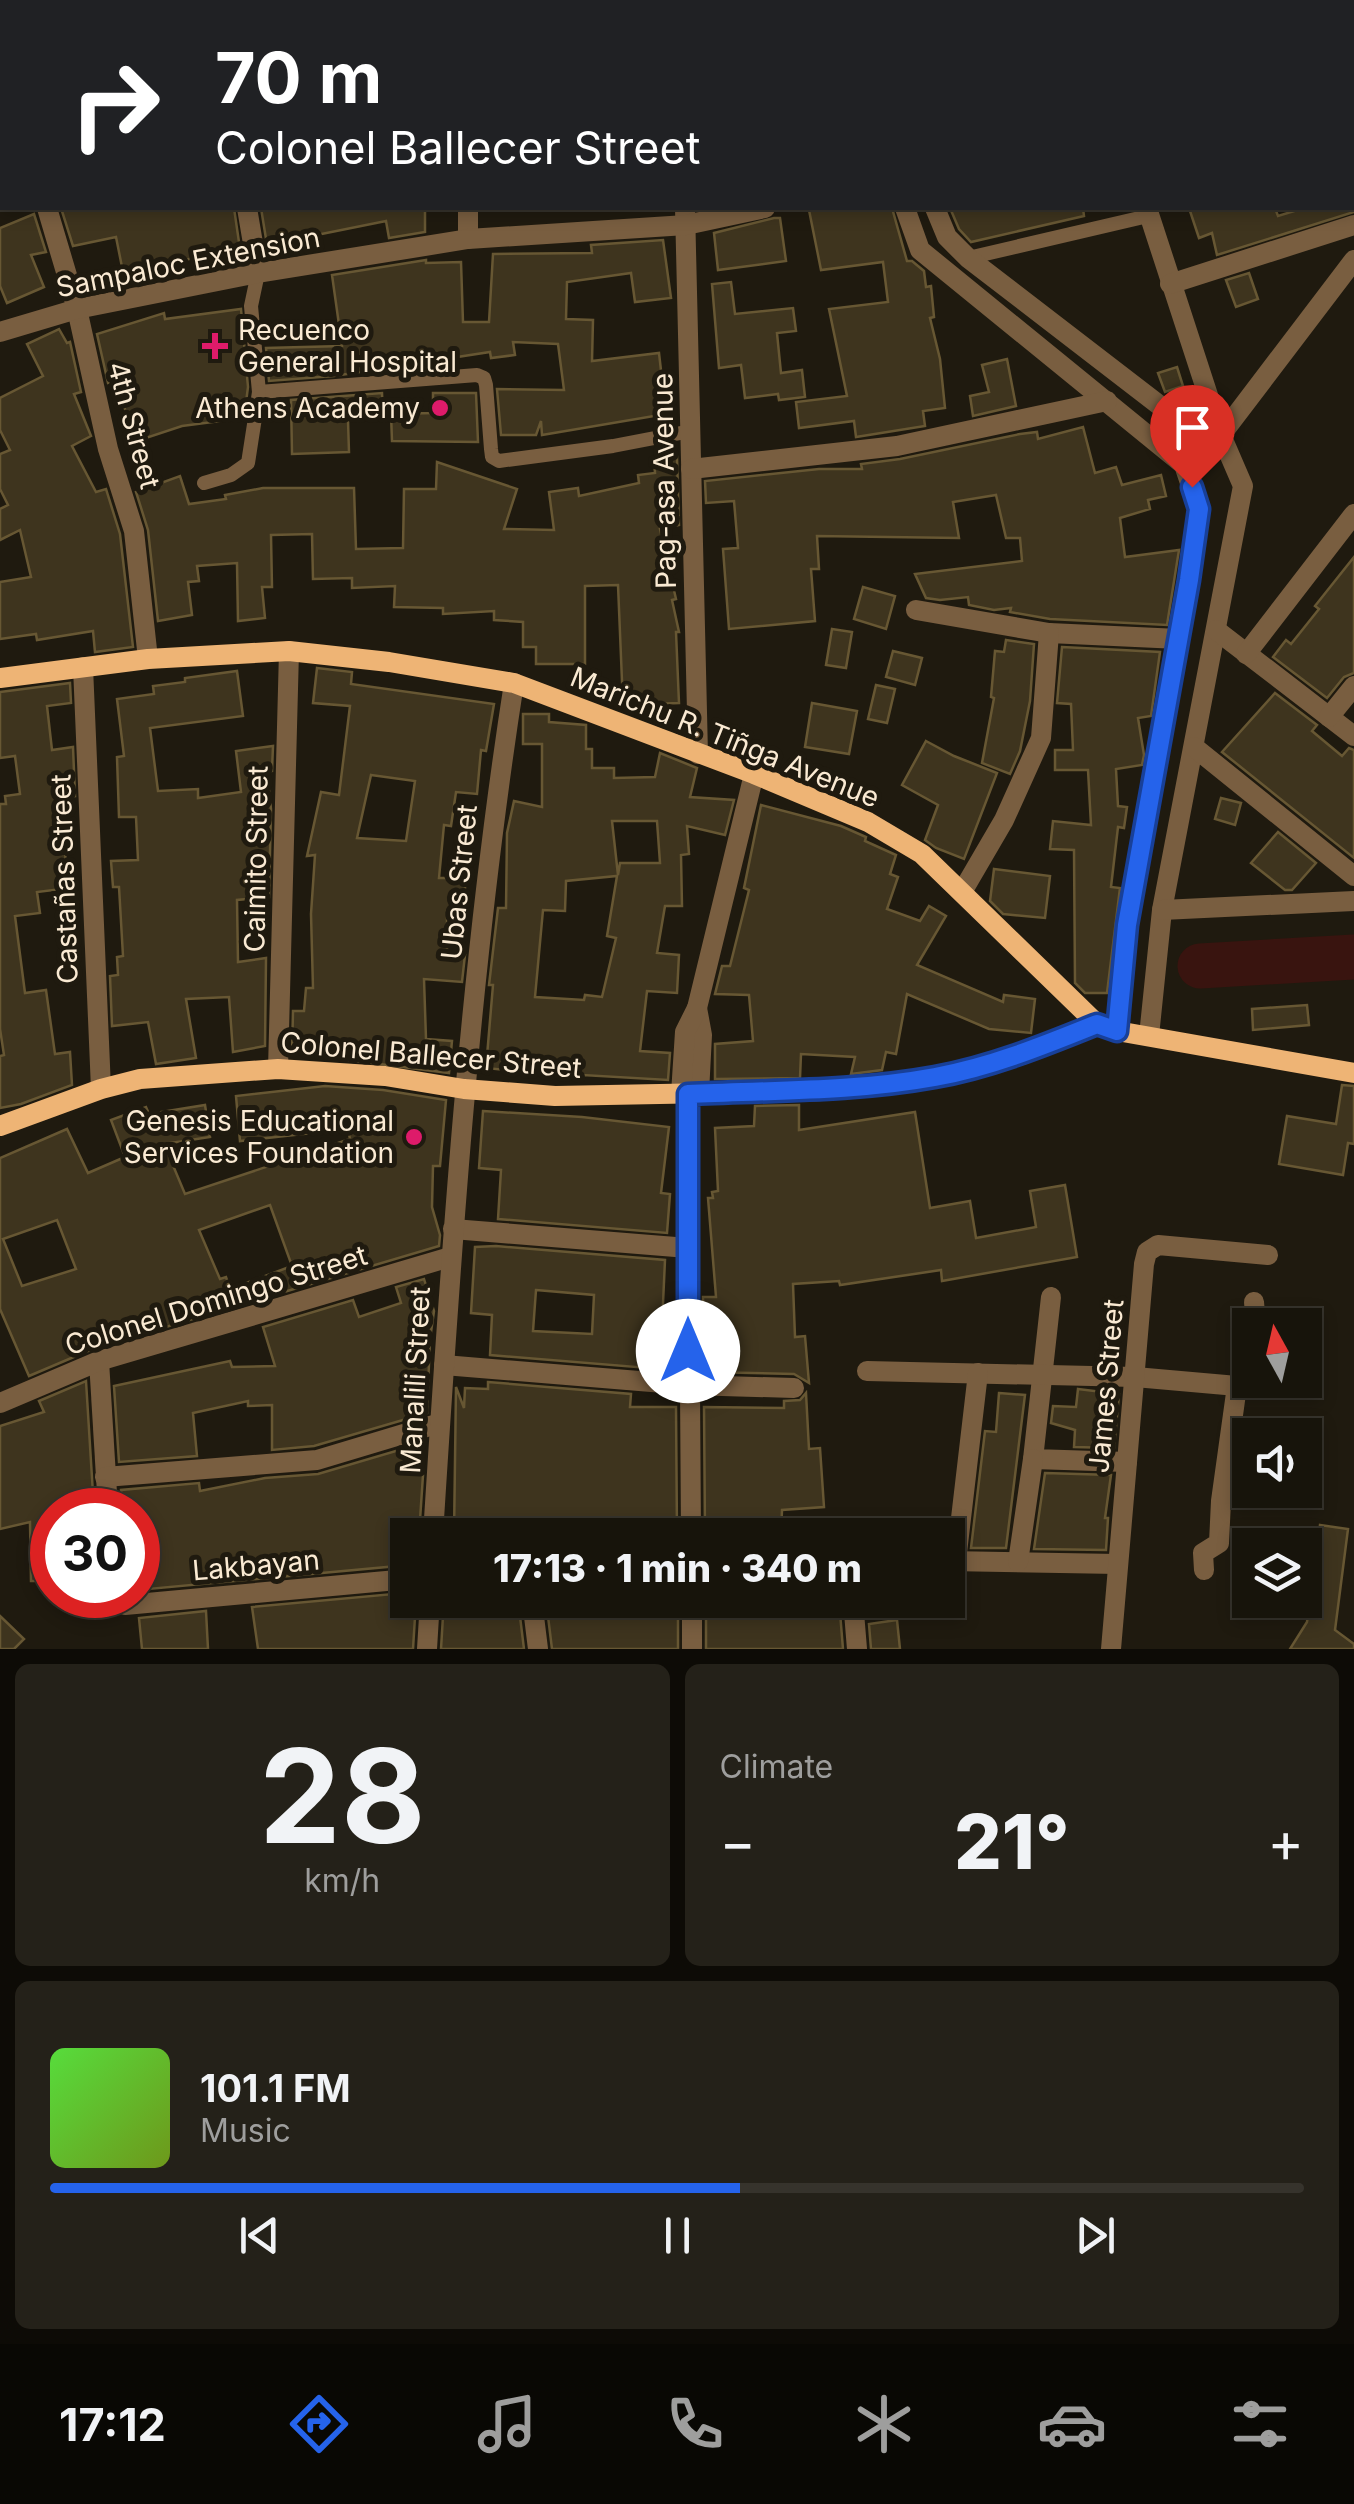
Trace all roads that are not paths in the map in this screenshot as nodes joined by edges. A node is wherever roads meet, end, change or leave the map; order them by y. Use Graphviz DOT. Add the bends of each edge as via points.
graph roads {
  1 [pos="48,210"];
  2 [pos="247,210"];
  3 [pos="468,210"];
  4 [pos="745,210"];
  5 [pos="906,210"];
  6 [pos="936,210"];
  7 [pos="1147,212"];
  8 [pos="686,216"];
  9 [pos="1354,225"];
  10 [pos="468,240"];
  11 [pos="968,258"];
  12 [pos="1354,260"];
  13 [pos="258,273"];
  14 [pos="1170,284"];
  15 [pos="77,309"];
  16 [pos="0,332"];
  17 [pos="259,392"];
  18 [pos="1107,401"];
  19 [pos="691,432"];
  20 [pos="1221,436"];
  21 [pos="691,469"];
  22 [pos="204,483"];
  23 [pos="1352,522"];
  24 [pos="916,610"];
  25 [pos="1216,630"];
  26 [pos="1049,633"];
  27 [pos="1179,639"];
  28 [pos="288,651"];
  29 [pos="1246,654"];
  30 [pos="148,659"];
  31 [pos="83,667"];
  32 [pos="0,678"];
  33 [pos="514,683"];
  34 [pos="1354,686"];
  35 [pos="1330,717"];
  36 [pos="1354,736"];
  37 [pos="1194,747"];
  38 [pos="698,754"];
  39 [pos="754,774"];
  40 [pos="1354,876"];
  41 [pos="962,892"];
  42 [pos="1354,901"];
  43 [pos="1162,910"];
  44 [pos="1107,1028"];
  45 [pos="1149,1036"];
  46 [pos="278,1069"];
  47 [pos="1354,1073"];
  48 [pos="464,1088"];
  49 [pos="101,1089"];
  50 [pos="689,1094"];
  51 [pos="0,1126"];
  52 [pos="452,1229"];
  53 [pos="688,1248"];
  54 [pos="1268,1256"];
  55 [pos="450,1258"];
  56 [pos="1051,1297"];
  57 [pos="1254,1302"];
  58 [pos="1255,1308"];
  59 [pos="99,1361"];
  60 [pos="444,1365"];
  61 [pos="868,1371"];
  62 [pos="978,1373"];
  63 [pos="1045,1376"];
  64 [pos="1135,1377"];
  65 [pos="1232,1382"];
  66 [pos="688,1385"];
  67 [pos="794,1388"];
  68 [pos="1241,1398"];
  69 [pos="0,1403"];
  70 [pos="440,1423"];
  71 [pos="1033,1459"];
  72 [pos="1127,1462"];
  73 [pos="105,1477"];
  74 [pos="106,1488"];
  75 [pos="434,1518"];
  76 [pos="691,1518"];
  77 [pos="958,1518"];
  78 [pos="965,1561"];
  79 [pos="1018,1562"];
  80 [pos="1118,1564"];
  81 [pos="1204,1570"];
  82 [pos="390,1581"];
  83 [pos="160,1603"];
  84 [pos="429,1618"];
  85 [pos="534,1618"];
  86 [pos="692,1618"];
  87 [pos="855,1618"];
  88 [pos="427,1649"];
  89 [pos="538,1649"];
  90 [pos="692,1649"];
  91 [pos="858,1649"];
  92 [pos="1111,1649"];
  1 -- 15 [label="street, 4th Street"];
  2 -- 13 [label="street"];
  3 -- 10 [label="street"];
  4 -- 8 [label="street, Sampaloc Extension"];
  5 -- 18 [label="street" via="920,250"];
  6 -- 11 [label="street" via="947,236"];
  7 -- 11 [label="lane"];
  7 -- 14 [label="street"];
  8 -- 10 [label="street, Sampaloc Extension"];
  8 -- 19 [label="street, Pag-asa Avenue"];
  9 -- 14 [label="street"];
  10 -- 13 [label="street, Sampaloc Extension"];
  11 -- 20 [label="street" via="1163,408"];
  12 -- 20 [label="street"];
  13 -- 15 [label="street, Sampaloc Extension"];
  13 -- 17 [label="lane" via="251,306"];
  14 -- 20 [label="street"];
  15 -- 16 [label="street, Sampaloc Extension"];
  15 -- 30 [label="street, 4th Street" via="134,531"];
  17 -- 19 [label="lane" via="477,375 486,384 490,449 499,461"];
  17 -- 22 [label="lane" via="248,463"];
  18 -- 21 [label="street" via="897,446"];
  18 -- 27 [label="street" via="1184,465 1199,509"];
  19 -- 21 [label="street, Pag-asa Avenue"];
  20 -- 25 [label="street" via="1243,486"];
  21 -- 38 [label="street, Pag-asa Avenue"];
  23 -- 29 [label="street"];
  24 -- 26 [label="street"];
  25 -- 29 [label="street"];
  25 -- 37 [label="street"];
  26 -- 27 [label="street"];
  26 -- 41 [label="street" via="1041,738"];
  27 -- 44 [label="street"];
  28 -- 30 [label="main road, Marichu R. Tiñga Avenue"];
  28 -- 33 [label="main road, Marichu R. Tiñga Avenue"];
  28 -- 46 [label="street, Caimito Street"];
  29 -- 35 [label="street"];
  30 -- 31 [label="main road, Marichu R. Tiñga Avenue"];
  31 -- 32 [label="main road, Marichu R. Tiñga Avenue"];
  31 -- 49 [label="street, Castañas Street"];
  33 -- 38 [label="main road, Marichu R. Tiñga Avenue"];
  33 -- 48 [label="street, Ubas Street" via="492,819"];
  34 -- 35 [label="street"];
  35 -- 36 [label="street"];
  37 -- 40 [label="street"];
  37 -- 43 [label="street"];
  38 -- 39 [label="main road, Marichu R. Tiñga Avenue"];
  39 -- 41 [label="main road, Marichu R. Tiñga Avenue" via="868,822 922,854"];
  39 -- 50 [label="street" via="696,1008 684,1032"];
  41 -- 44 [label="main road, Marichu R. Tiñga Avenue"];
  42 -- 43 [label="street"];
  43 -- 45 [label="street"];
  44 -- 45 [label="main road"];
  44 -- 50 [label="main road, Colonel Ballecer Street" via="937,1077 822,1091"];
  45 -- 47 [label="main road"];
  46 -- 48 [label="main road, Colonel Ballecer Street"];
  46 -- 49 [label="main road, Colonel Ballecer Street" via="140,1078"];
  48 -- 50 [label="main road, Colonel Ballecer Street" via="555,1096"];
  48 -- 52 [label="street, Manalili Street"];
  49 -- 51 [label="main road, Colonel Ballecer Street"];
  50 -- 53 [label="street"];
  52 -- 53 [label="street"];
  52 -- 55 [label="street, Manalili Street"];
  53 -- 66 [label="street"];
  54 -- 64 [label="street, James Street" via="1150,1248"];
  55 -- 59 [label="street, Colonel Domingo Street"];
  55 -- 60 [label="street, Manalili Street"];
  56 -- 63 [label="street"];
  57 -- 58 [label="street"];
  59 -- 69 [label="street, Colonel Domingo Street"];
  59 -- 73 [label="street"];
  60 -- 66 [label="street"];
  60 -- 70 [label="street, Manalili Street"];
  61 -- 62 [label="street"];
  62 -- 63 [label="street"];
  62 -- 77 [label="street"];
  63 -- 64 [label="street"];
  63 -- 71 [label="street"];
  64 -- 65 [label="street"];
  64 -- 72 [label="street, James Street"];
  66 -- 67 [label="street"];
  66 -- 76 [label="street"];
  68 -- 81 [label="street" via="1219,1542 1203,1553"];
  70 -- 73 [label="street" via="316,1460"];
  70 -- 75 [label="street, Manalili Street"];
  71 -- 72 [label="street"];
  71 -- 79 [label="street"];
  72 -- 80 [label="street, James Street"];
  73 -- 74 [label="street"];
  78 -- 79 [label="street"];
  79 -- 80 [label="street"];
  80 -- 92 [label="street, James Street"];
  82 -- 83 [label="street, Lakbayan"];
  84 -- 88 [label="street"];
  85 -- 89 [label="street"];
  86 -- 90 [label="street"];
  87 -- 91 [label="street"];
}
